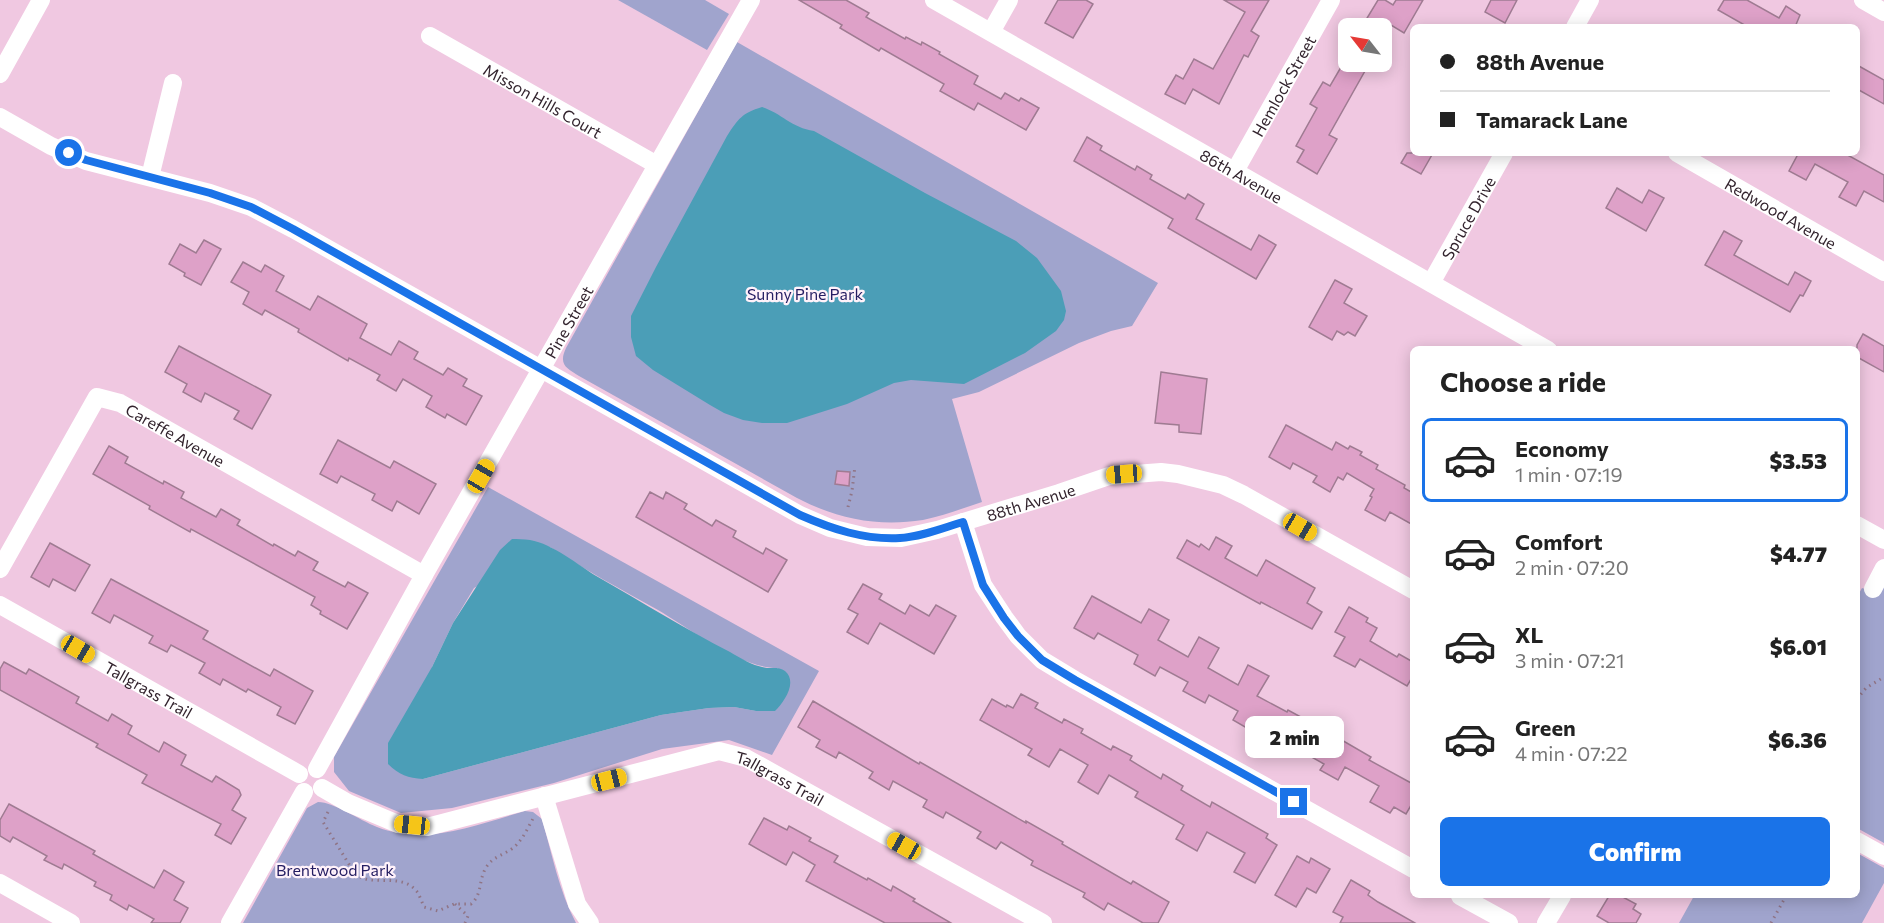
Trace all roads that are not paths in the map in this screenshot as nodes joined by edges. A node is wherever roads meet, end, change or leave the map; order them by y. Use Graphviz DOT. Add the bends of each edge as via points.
graph roads {
  1 [pos="41,0"];
  2 [pos="751,0"];
  3 [pos="934,0"];
  4 [pos="1009,0"];
  5 [pos="1331,0"];
  6 [pos="1590,0"];
  7 [pos="1863,0"];
  8 [pos="1884,12"];
  9 [pos="1577,24"];
  10 [pos="991,32"];
  11 [pos="430,36"];
  12 [pos="0,74"];
  13 [pos="173,83"];
  14 [pos="0,117"];
  15 [pos="1502,156"];
  16 [pos="1682,156"];
  17 [pos="657,165"];
  18 [pos="1235,171"];
  19 [pos="150,177"];
  20 [pos="1884,272"];
  21 [pos="1431,283"];
  22 [pos="1541,346"];
  23 [pos="541,369"];
  24 [pos="963,522"];
  25 [pos="1860,527"];
  26 [pos="1884,540"];
  27 [pos="0,568"];
  28 [pos="1884,568"];
  29 [pos="424,575"];
  30 [pos="1410,589"];
  31 [pos="1873,589"];
  32 [pos="0,605"];
  33 [pos="317,769"];
  34 [pos="299,774"];
  35 [pos="322,788"];
  36 [pos="304,792"];
  37 [pos="544,796"];
  38 [pos="1860,843"];
  39 [pos="1884,856"];
  40 [pos="1410,867"];
  41 [pos="0,883"];
  42 [pos="1464,898"];
  43 [pos="1561,898"];
  44 [pos="71,923"];
  45 [pos="231,923"];
  46 [pos="590,923"];
  47 [pos="1043,923"];
  48 [pos="1509,923"];
  49 [pos="1546,923"];
  1 -- 12 [label="street"];
  2 -- 17 [label="street, Pine Street"];
  3 -- 10 [label="street, 86th Avenue"];
  4 -- 10 [label="street"];
  5 -- 18 [label="street, Hemlock Street"];
  6 -- 9 [label="street"];
  7 -- 8 [label="street"];
  10 -- 18 [label="street, 86th Avenue"];
  11 -- 17 [label="street, Misson Hills Court"];
  13 -- 19 [label="street"];
  14 -- 19 [label="street, 88th Avenue" via="51,146"];
  15 -- 21 [label="street, Spruce Drive"];
  16 -- 20 [label="street, Redwood Avenue"];
  17 -- 23 [label="street, Pine Street"];
  18 -- 21 [label="street, 86th Avenue"];
  19 -- 23 [label="street, 88th Avenue" via="251,207"];
  21 -- 22 [label="street, 86th Avenue"];
  23 -- 24 [label="street, 88th Avenue" via="800,515 830,528 867,537 901,538"];
  23 -- 29 [label="street, Pine Street"];
  24 -- 30 [label="street, 88th Avenue" via="1108,476 1178,474 1223,485 1244,495"];
  24 -- 40 [label="street" via="983,585 1018,636 1042,660"];
  25 -- 26 [label="street"];
  27 -- 29 [label="street, Careffe Avenue" via="97,397 120,402"];
  28 -- 31 [label="street"];
  29 -- 33 [label="street, Pine Street"];
  32 -- 34 [label="street, Tallgrass Trail"];
  33 -- 34 [label="street" via="309,767"];
  33 -- 35 [label="street" via="323,775"];
  34 -- 36 [label="street" via="297,783"];
  35 -- 36 [label="street" via="315,794"];
  35 -- 37 [label="street, Tallgrass Trail" via="398,824 427,827"];
  36 -- 45 [label="street"];
  37 -- 46 [label="street" via="577,904"];
  37 -- 47 [label="street, Tallgrass Trail" via="719,751 746,758"];
  38 -- 39 [label="street"];
  41 -- 44 [label="street"];
  42 -- 48 [label="street"];
  43 -- 49 [label="street"];
}
